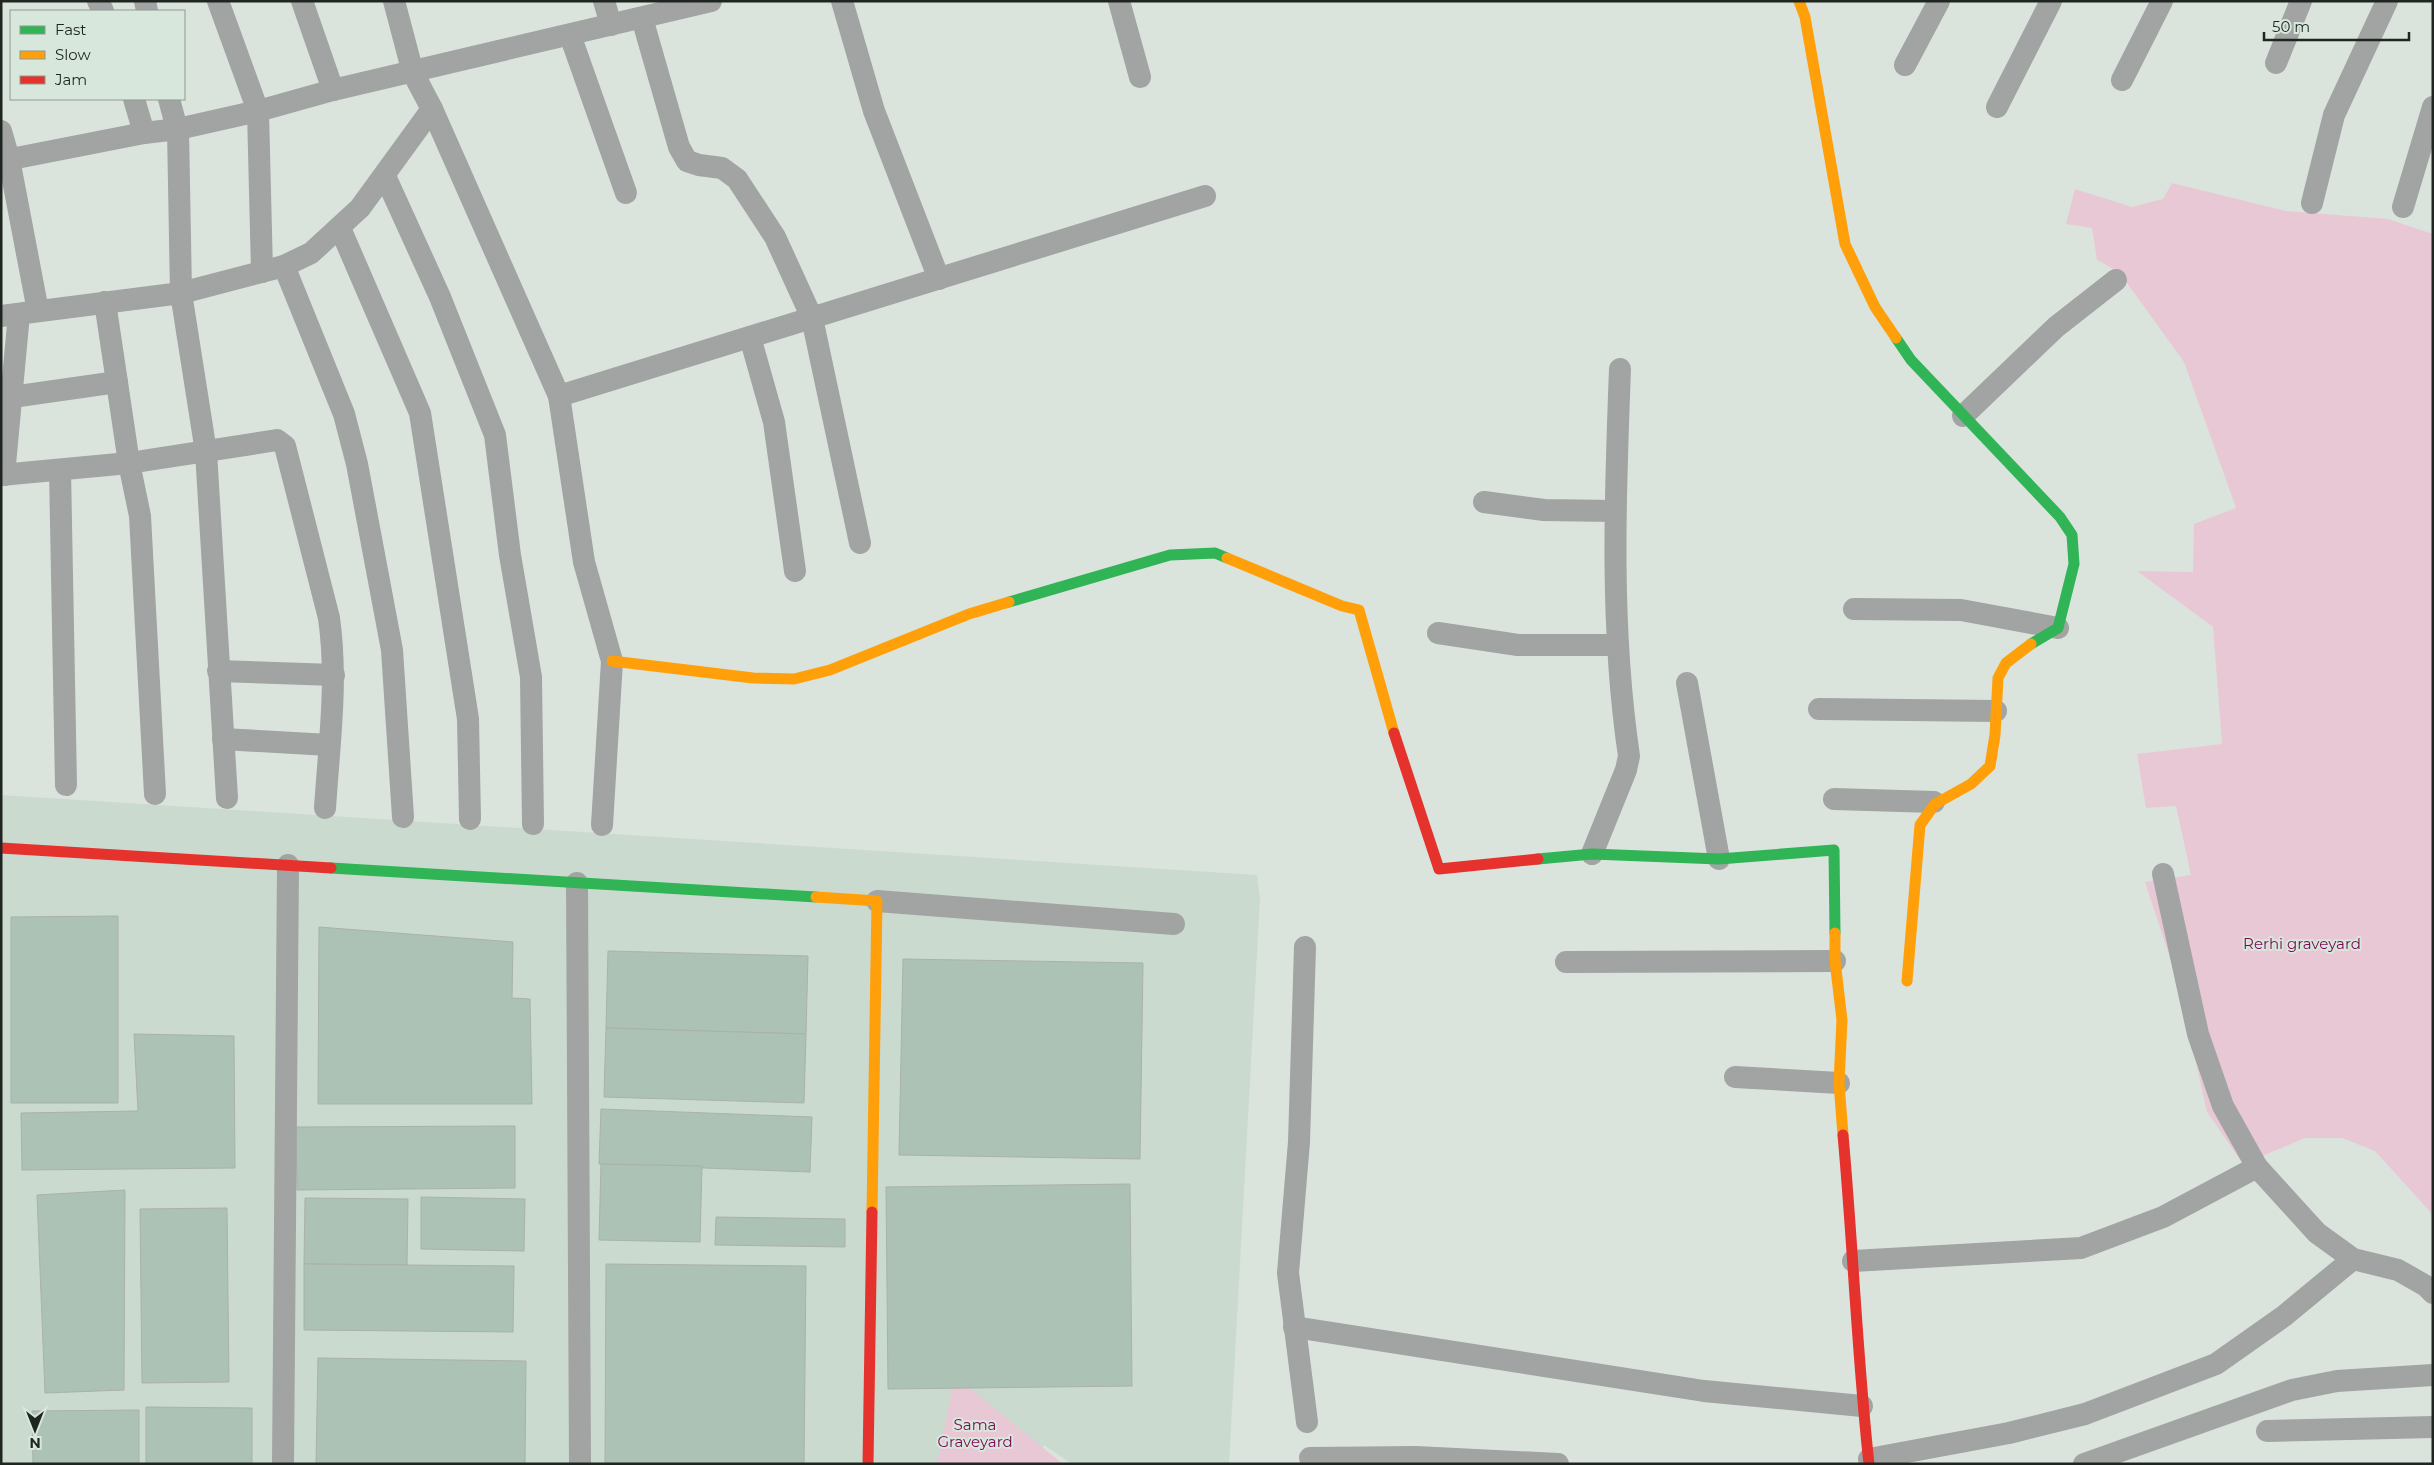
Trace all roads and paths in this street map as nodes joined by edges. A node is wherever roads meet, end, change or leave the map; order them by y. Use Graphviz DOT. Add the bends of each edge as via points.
graph roads {
  1 [pos="218,1"];
  2 [pos="302,1"];
  3 [pos="394,1"];
  4 [pos="604,1"];
  5 [pos="711,1"];
  6 [pos="842,1"];
  7 [pos="1119,1"];
  8 [pos="1799,1"];
  9 [pos="1940,1"];
  10 [pos="2051,1"];
  11 [pos="2162,1"];
  12 [pos="2301,1"];
  13 [pos="2387,1"];
  14 [pos="642,18"];
  15 [pos="611,25"];
  16 [pos="570,35"];
  17 [pos="2276,63"];
  18 [pos="1905,65"];
  19 [pos="414,73"];
  20 [pos="1140,77"];
  21 [pos="2122,80"];
  22 [pos="333,90"];
  23 [pos="134,100"];
  24 [pos="169,100"];
  25 [pos="1997,107"];
  26 [pos="2433,107"];
  27 [pos="432,110"];
  28 [pos="258,111"];
  29 [pos="177,129"];
  30 [pos="1,131"];
  31 [pos="144,133"];
  32 [pos="5,160"];
  33 [pos="385,176"];
  34 [pos="626,194"];
  35 [pos="1205,196"];
  36 [pos="2312,203"];
  37 [pos="2402,207"];
  38 [pos="340,228"];
  39 [pos="284,266"];
  40 [pos="262,272"];
  41 [pos="940,279"];
  42 [pos="2116,280"];
  43 [pos="181,293"];
  44 [pos="105,302"];
  45 [pos="19,314"];
  46 [pos="812,318"];
  47 [pos="750,337"];
  48 [pos="1620,369"];
  49 [pos="117,382"];
  50 [pos="559,396"];
  51 [pos="12,397"];
  52 [pos="1964,416"];
  53 [pos="206,452"];
  54 [pos="129,463"];
  55 [pos="60,470"];
  56 [pos="3,475"];
  57 [pos="1484,502"];
  58 [pos="1614,511"];
  59 [pos="860,543"];
  60 [pos="795,570"];
  61 [pos="1854,609"];
  62 [pos="2058,628"];
  63 [pos="1438,633"];
  64 [pos="1618,645"];
  65 [pos="612,661"];
  66 [pos="218,671"];
  67 [pos="334,676"];
  68 [pos="1687,682"];
  69 [pos="1819,709"];
  70 [pos="1996,711"];
  71 [pos="223,739"];
  72 [pos="329,745"];
  73 [pos="66,785"];
  74 [pos="156,794"];
  75 [pos="227,798"];
  76 [pos="1834,799"];
  77 [pos="1934,802"];
  78 [pos="325,808"];
  79 [pos="404,818"];
  80 [pos="470,819"];
  81 [pos="533,824"];
  82 [pos="602,825"];
  83 [pos="1,848"];
  84 [pos="1592,854"];
  85 [pos="1719,859"];
  86 [pos="288,865"];
  87 [pos="2163,874"];
  88 [pos="577,882"];
  89 [pos="877,901"];
  90 [pos="1174,924"];
  91 [pos="1305,947"];
  92 [pos="1835,961"];
  93 [pos="1566,962"];
  94 [pos="1907,981"];
  95 [pos="1735,1077"];
  96 [pos="1840,1083"];
  97 [pos="2257,1168"];
  98 [pos="2352,1259"];
  99 [pos="1853,1262"];
  100 [pos="2433,1294"];
  101 [pos="1294,1327"];
  102 [pos="2433,1374"];
  103 [pos="1862,1406"];
  104 [pos="1307,1422"];
  105 [pos="2433,1427"];
  106 [pos="2267,1431"];
  107 [pos="1310,1458"];
  108 [pos="1869,1461"];
  109 [pos="283,1464"];
  110 [pos="580,1464"];
  111 [pos="868,1464"];
  112 [pos="1558,1464"];
  113 [pos="2084,1464"];
  1 -- 28 [label="street"];
  2 -- 22 [label="street"];
  3 -- 19 [label="street"];
  4 -- 15 [label="street"];
  5 -- 14 [label="street"];
  6 -- 41 [label="street" via="874,111"];
  7 -- 20 [label="street"];
  8 -- 52 [label="street" via="1845,244 1875,307 1912,360"];
  9 -- 18 [label="street"];
  10 -- 25 [label="street"];
  11 -- 21 [label="street"];
  12 -- 17 [label="street"];
  13 -- 36 [label="street" via="2334,115"];
  14 -- 15 [label="street"];
  14 -- 46 [label="street" via="678,147 687,161 699,166 722,168 737,179 775,237"];
  15 -- 16 [label="street"];
  16 -- 19 [label="street"];
  16 -- 34 [label="street"];
  19 -- 22 [label="street"];
  19 -- 27 [label="street"];
  22 -- 28 [label="street"];
  23 -- 31 [label="street"];
  24 -- 29 [label="street"];
  26 -- 37 [label="street"];
  27 -- 33 [label="street"];
  27 -- 50 [label="street"];
  28 -- 29 [label="street"];
  28 -- 40 [label="street"];
  29 -- 31 [label="street"];
  29 -- 43 [label="street"];
  30 -- 32 [label="street"];
  31 -- 32 [label="street"];
  32 -- 45 [label="street"];
  33 -- 38 [label="street"];
  33 -- 81 [label="street" via="440,297 494,435 531,677"];
  35 -- 41 [label="street"];
  38 -- 39 [label="street" via="311,253"];
  38 -- 80 [label="street" via="420,413 468,719"];
  39 -- 40 [label="street"];
  39 -- 79 [label="street" via="344,414 357,464 392,650"];
  40 -- 43 [label="street"];
  41 -- 46 [label="street"];
  42 -- 52 [label="street" via="2056,327"];
  43 -- 44 [label="street"];
  43 -- 53 [label="street"];
  44 -- 45 [label="street"];
  44 -- 49 [label="street"];
  45 -- 51 [label="street"];
  46 -- 47 [label="street"];
  46 -- 59 [label="street"];
  47 -- 50 [label="street"];
  47 -- 60 [label="street" via="774,422"];
  48 -- 58 [label="street"];
  49 -- 51 [label="street"];
  49 -- 54 [label="street"];
  50 -- 65 [label="street" via="584,562"];
  51 -- 56 [label="street"];
  52 -- 62 [label="street" via="2060,517 2072,535 2074,564"];
  53 -- 54 [label="street"];
  53 -- 66 [label="street"];
  53 -- 67 [label="street" via="277,440 285,446 329,618"];
  54 -- 55 [label="street"];
  54 -- 74 [label="street" via="140,516"];
  55 -- 56 [label="street"];
  55 -- 73 [label="street"];
  57 -- 58 [label="street" via="1544,510"];
  58 -- 64 [label="street"];
  61 -- 62 [label="street" via="1961,610"];
  62 -- 70 [label="street" via="2010,659 1998,676"];
  63 -- 64 [label="street" via="1518,645"];
  64 -- 84 [label="street" via="1628,756 1626,770"];
  65 -- 82 [label="street"];
  65 -- 84 [label="street" via="752,678 794,679 830,670 979,611 1170,555 1215,553 1342,606 1359,610 1398,747 1439,869"];
  66 -- 67 [label="street"];
  66 -- 71 [label="street"];
  67 -- 72 [label="street"];
  68 -- 85 [label="street"];
  69 -- 70 [label="street"];
  70 -- 77 [label="street" via="1997,730 1989,768 1976,780"];
  71 -- 72 [label="street"];
  71 -- 75 [label="street"];
  72 -- 78 [label="street"];
  76 -- 77 [label="street"];
  77 -- 94 [label="street" via="1920,825"];
  83 -- 86 [label="street"];
  84 -- 85 [label="street"];
  85 -- 92 [label="street" via="1834,850"];
  86 -- 88 [label="street"];
  86 -- 109 [label="street"];
  87 -- 97 [label="street" via="2198,1034 2223,1106"];
  88 -- 89 [label="street"];
  88 -- 110 [label="street"];
  89 -- 90 [label="street"];
  89 -- 111 [label="street"];
  91 -- 101 [label="street" via="1299,1142 1288,1273"];
  92 -- 93 [label="street"];
  92 -- 96 [label="street" via="1842,1020"];
  95 -- 96 [label="street"];
  96 -- 99 [label="street"];
  97 -- 98 [label="street" via="2317,1233"];
  97 -- 99 [label="street" via="2163,1217 2081,1248"];
  98 -- 100 [label="street" via="2398,1270 2426,1286"];
  98 -- 108 [label="street" via="2284,1316 2216,1364 2084,1414 2009,1433"];
  99 -- 103 [label="street"];
  101 -- 103 [label="street" via="1704,1391"];
  101 -- 104 [label="street"];
  102 -- 113 [label="street" via="2337,1381 2292,1390"];
  103 -- 108 [label="street"];
  105 -- 106 [label="street"];
  107 -- 112 [label="street" via="1416,1457"];
}
